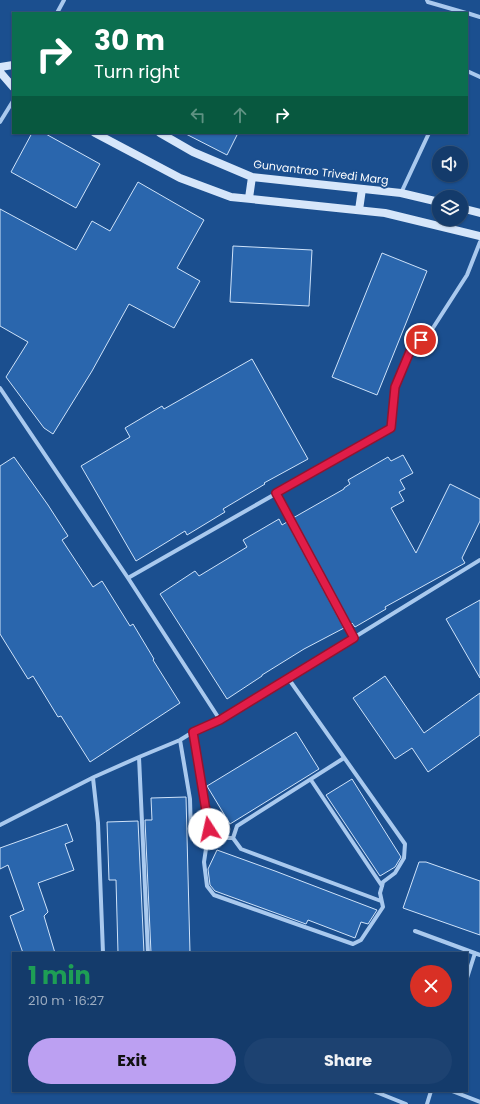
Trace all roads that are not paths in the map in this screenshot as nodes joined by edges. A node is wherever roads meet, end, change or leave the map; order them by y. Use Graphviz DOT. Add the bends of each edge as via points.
graph roads {
  1 [pos="64,0"];
  2 [pos="427,0"];
  3 [pos="58,12"];
  4 [pos="463,12"];
  5 [pos="468,13"];
  6 [pos="480,17"];
  7 [pos="12,65"];
  8 [pos="0,67"];
  9 [pos="468,71"];
  10 [pos="0,72"];
  11 [pos="480,77"];
  12 [pos="12,86"];
  13 [pos="12,103"];
  14 [pos="0,122"];
  15 [pos="97,134"];
  16 [pos="162,134"];
  17 [pos="429,134"];
  18 [pos="252,177"];
  19 [pos="362,189"];
  20 [pos="402,193"];
  21 [pos="249,198"];
  22 [pos="432,200"];
  23 [pos="359,210"];
  24 [pos="468,210"];
  25 [pos="480,213"];
  26 [pos="480,236"];
  27 [pos="480,242"];
  28 [pos="0,388"];
  29 [pos="276,493"];
  30 [pos="480,560"];
  31 [pos="128,578"];
  32 [pos="354,638"];
  33 [pos="288,678"];
  34 [pos="220,720"];
  35 [pos="193,732"];
  36 [pos="180,740"];
  37 [pos="139,756"];
  38 [pos="344,758"];
  39 [pos="93,778"];
  40 [pos="311,780"];
  41 [pos="0,825"];
  42 [pos="191,835"];
  43 [pos="208,838"];
  44 [pos="233,838"];
  45 [pos="382,886"];
  46 [pos="381,901"];
  47 [pos="415,931"];
  48 [pos="103,952"];
  49 [pos="148,952"];
  50 [pos="475,953"];
  51 [pos="480,955"];
  52 [pos="468,975"];
  53 [pos="376,1092"];
  54 [pos="431,1092"];
  55 [pos="455,1092"];
  56 [pos="480,1102"];
  57 [pos="406,1104"];
  58 [pos="427,1104"];
  1 -- 3 [label="street"];
  2 -- 4 [label="street"];
  5 -- 6 [label="street"];
  7 -- 8 [label="street"];
  9 -- 11 [label="street"];
  10 -- 12 [label="street"];
  13 -- 14 [label="street"];
  15 -- 21 [label="street" via="180,178 231,197"];
  16 -- 18 [label="street, Gunvantrao Trivedi Marg" via="193,152"];
  17 -- 20 [label="street"];
  18 -- 19 [label="street, Gunvantrao Trivedi Marg"];
  18 -- 21 [label="street"];
  19 -- 20 [label="street, Gunvantrao Trivedi Marg"];
  19 -- 23 [label="street"];
  20 -- 22 [label="street, Gunvantrao Trivedi Marg"];
  21 -- 23 [label="street"];
  23 -- 26 [label="street" via="385,213"];
  24 -- 25 [label="street"];
  27 -- 29 [label="street" via="467,275 431,331 411,349 395,387 391,428"];
  28 -- 31 [label="street"];
  29 -- 31 [label="street"];
  29 -- 32 [label="street"];
  30 -- 32 [label="street"];
  31 -- 34 [label="street"];
  32 -- 33 [label="street"];
  33 -- 34 [label="street"];
  33 -- 38 [label="street"];
  34 -- 35 [label="street"];
  35 -- 36 [label="street"];
  35 -- 43 [label="street" via="209,829"];
  36 -- 37 [label="street"];
  36 -- 42 [label="street" via="190,799"];
  37 -- 39 [label="street"];
  37 -- 49 [label="street"];
  38 -- 40 [label="street"];
  38 -- 45 [label="street" via="405,844 404,858 395,873 383,882"];
  39 -- 41 [label="street"];
  39 -- 48 [label="street" via="98,823"];
  40 -- 44 [label="street" via="237,826"];
  40 -- 45 [label="street"];
  43 -- 44 [label="street"];
  43 -- 46 [label="street" via="204,862 207,886 214,895 353,944 361,940 383,907"];
  44 -- 46 [label="street" via="241,849"];
  45 -- 46 [label="street"];
  47 -- 50 [label="street"];
  50 -- 51 [label="street"];
  50 -- 52 [label="street"];
  53 -- 57 [label="street"];
  54 -- 58 [label="street"];
  55 -- 56 [label="street"];
}
